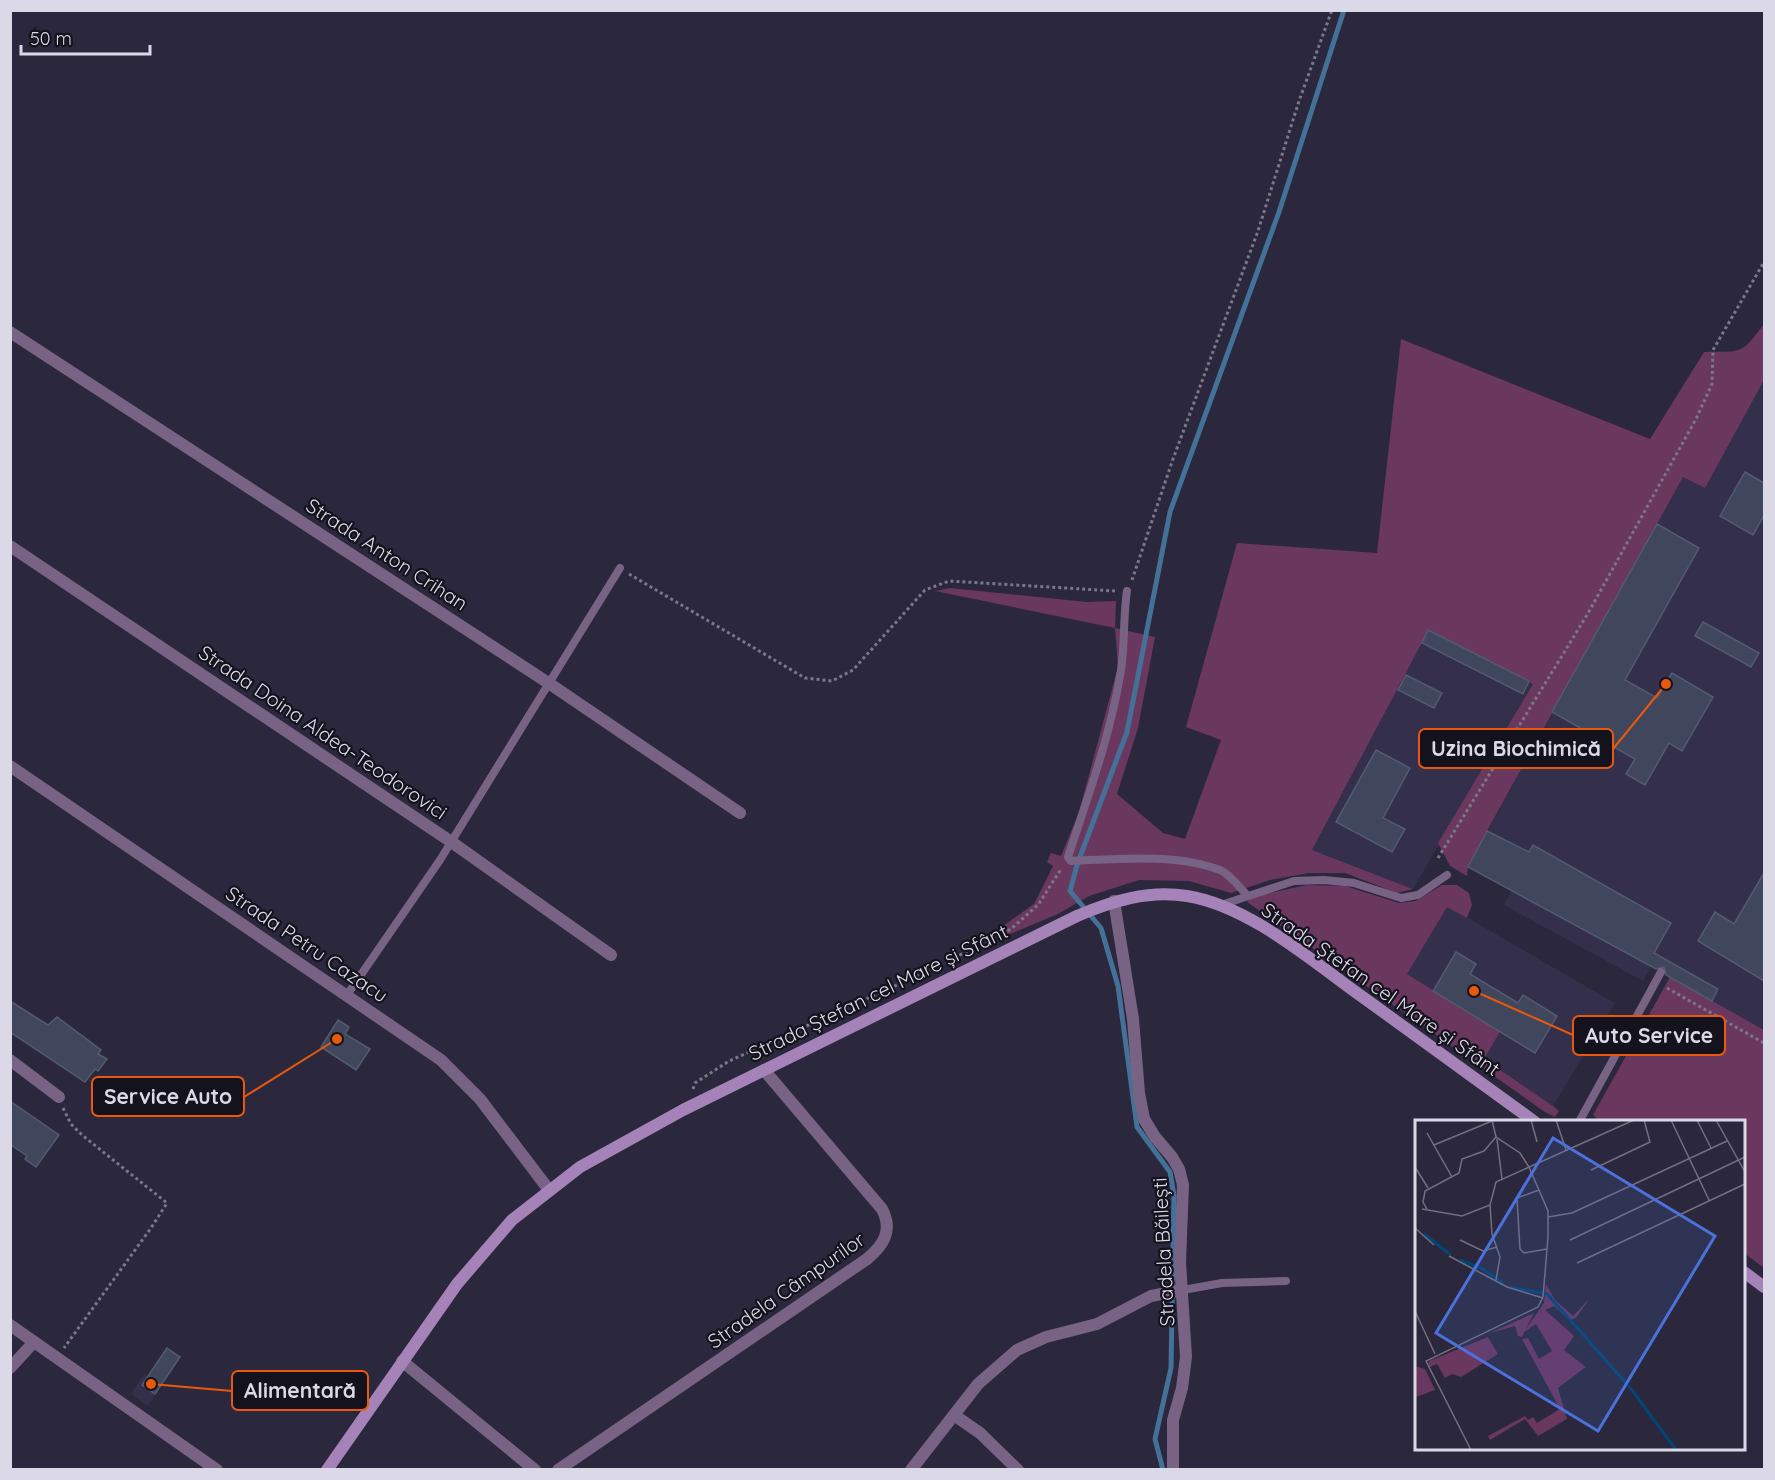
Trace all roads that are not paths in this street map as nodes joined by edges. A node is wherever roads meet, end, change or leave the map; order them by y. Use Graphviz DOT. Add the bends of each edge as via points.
graph roads {
  1 [pos="10,332"];
  2 [pos="10,546"];
  3 [pos="620,568"];
  4 [pos="1127,591"];
  5 [pos="550,684"];
  6 [pos="10,766"];
  7 [pos="740,813"];
  8 [pos="450,841"];
  9 [pos="1447,875"];
  10 [pos="1247,896"];
  11 [pos="1114,901"];
  12 [pos="1220,906"];
  13 [pos="611,955"];
  14 [pos="1661,972"];
  15 [pos="347,995"];
  16 [pos="10,1060"];
  17 [pos="764,1070"];
  18 [pos="59,1097"];
  19 [pos="1532,1120"];
  20 [pos="1579,1120"];
  21 [pos="549,1190"];
  22 [pos="1745,1273"];
  23 [pos="1286,1281"];
  24 [pos="1764,1287"];
  25 [pos="1183,1290"];
  26 [pos="10,1325"];
  27 [pos="34,1342"];
  28 [pos="402,1361"];
  29 [pos="10,1368"];
  30 [pos="954,1415"];
  31 [pos="217,1470"];
  32 [pos="327,1470"];
  33 [pos="536,1470"];
  34 [pos="558,1470"];
  35 [pos="911,1470"];
  36 [pos="1018,1470"];
  37 [pos="1173,1470"];
  1 -- 5 [label="street, Strada Anton Crihan"];
  2 -- 8 [label="street, Strada Doina Aldea-Teodorovici"];
  3 -- 5 [label="lane"];
  4 -- 10 [label="lane, Strada Ștefan cel Mare și Sfânt" via="1122,668 1108,731 1070,859 1136,858 1194,864 1222,870"];
  5 -- 7 [label="street, Strada Anton Crihan"];
  5 -- 8 [label="lane"];
  6 -- 15 [label="street, Strada Petru Cazacu"];
  8 -- 13 [label="street, Strada Doina Aldea-Teodorovici"];
  8 -- 15 [label="lane"];
  9 -- 10 [label="lane" via="1418,895 1401,898 1354,883 1324,880 1294,881"];
  10 -- 12 [label="lane"];
  11 -- 12 [label="main road, Strada Ștefan cel Mare și Sfânt" via="1173,894"];
  11 -- 17 [label="main road, Strada Ștefan cel Mare și Sfânt"];
  11 -- 25 [label="street, Stradela Băilești" via="1144,1119 1176,1163 1183,1185"];
  12 -- 19 [label="main road, Strada Ștefan cel Mare și Sfânt" via="1289,945"];
  14 -- 20 [label="lane"];
  15 -- 21 [label="street, Strada Petru Cazacu" via="424,1048 469,1086"];
  16 -- 18 [label="street"];
  17 -- 21 [label="main road, Strada Ștefan cel Mare și Sfânt" via="580,1167"];
  17 -- 34 [label="street, Stradela Câmpurilor" via="882,1209 887,1224 883,1245"];
  21 -- 28 [label="main road, Strada Ștefan cel Mare și Sfânt" via="512,1220 457,1284"];
  22 -- 24 [label="main road"];
  23 -- 25 [label="lane" via="1222,1283"];
  25 -- 30 [label="street" via="1143,1300 1097,1324 1046,1337 1017,1350 978,1384"];
  25 -- 37 [label="street, Stradela Băilești" via="1186,1357 1173,1420"];
  26 -- 27 [label="street"];
  27 -- 29 [label="street"];
  27 -- 31 [label="street"];
  28 -- 32 [label="main road, Strada Ștefan cel Mare și Sfânt"];
  28 -- 33 [label="street"];
  30 -- 35 [label="street"];
  30 -- 36 [label="street" via="980,1433"];
}
